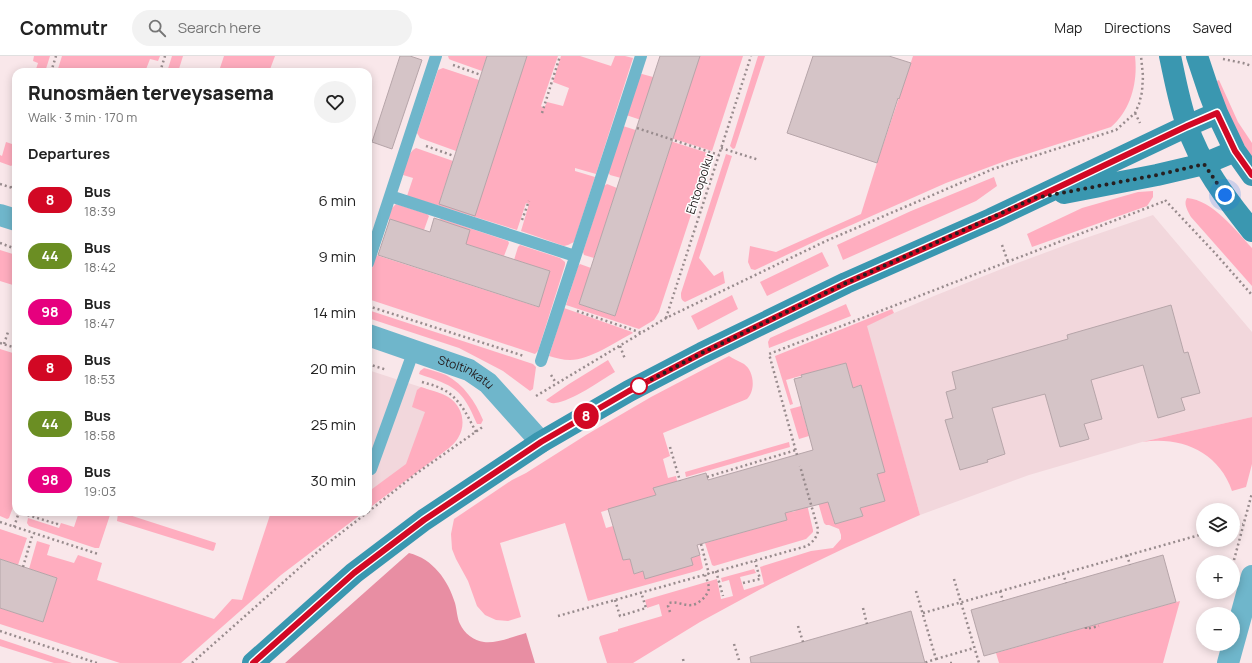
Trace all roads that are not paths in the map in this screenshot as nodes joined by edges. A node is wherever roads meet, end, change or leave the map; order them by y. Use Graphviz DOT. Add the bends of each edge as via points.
graph roads {
  1 [pos="640,56"];
  2 [pos="1170,56"];
  3 [pos="1197,56"];
  4 [pos="436,58"];
  5 [pos="1217,113"];
  6 [pos="1187,126"];
  7 [pos="1235,151"];
  8 [pos="1204,164"];
  9 [pos="1252,175"];
  10 [pos="390,196"];
  11 [pos="1035,198"];
  12 [pos="0,215"];
  13 [pos="12,219"];
  14 [pos="1252,231"];
  15 [pos="372,251"];
  16 [pos="575,256"];
  17 [pos="372,336"];
  18 [pos="414,350"];
  19 [pos="541,361"];
  20 [pos="541,442"];
  21 [pos="372,466"];
  22 [pos="1252,576"];
  23 [pos="253,663"];
  24 [pos="1228,663"];
  1 -- 16 [label="lane"];
  2 -- 6 [label="street"];
  3 -- 5 [label="street"];
  4 -- 10 [label="lane"];
  5 -- 6 [label="street"];
  5 -- 7 [label="street"];
  6 -- 8 [label="street"];
  6 -- 11 [label="street"];
  7 -- 8 [label="street"];
  7 -- 9 [label="street"];
  8 -- 11 [label="street"];
  8 -- 14 [label="street"];
  10 -- 15 [label="lane"];
  10 -- 16 [label="lane"];
  11 -- 20 [label="street" via="763,323 629,391"];
  12 -- 13 [label="street"];
  16 -- 19 [label="lane"];
  17 -- 18 [label="street, Stoltinkatu"];
  18 -- 20 [label="street, Stoltinkatu" via="469,370 488,382"];
  18 -- 21 [label="lane"];
  20 -- 23 [label="street" via="424,520 354,573"];
  22 -- 24 [label="street"];
}
